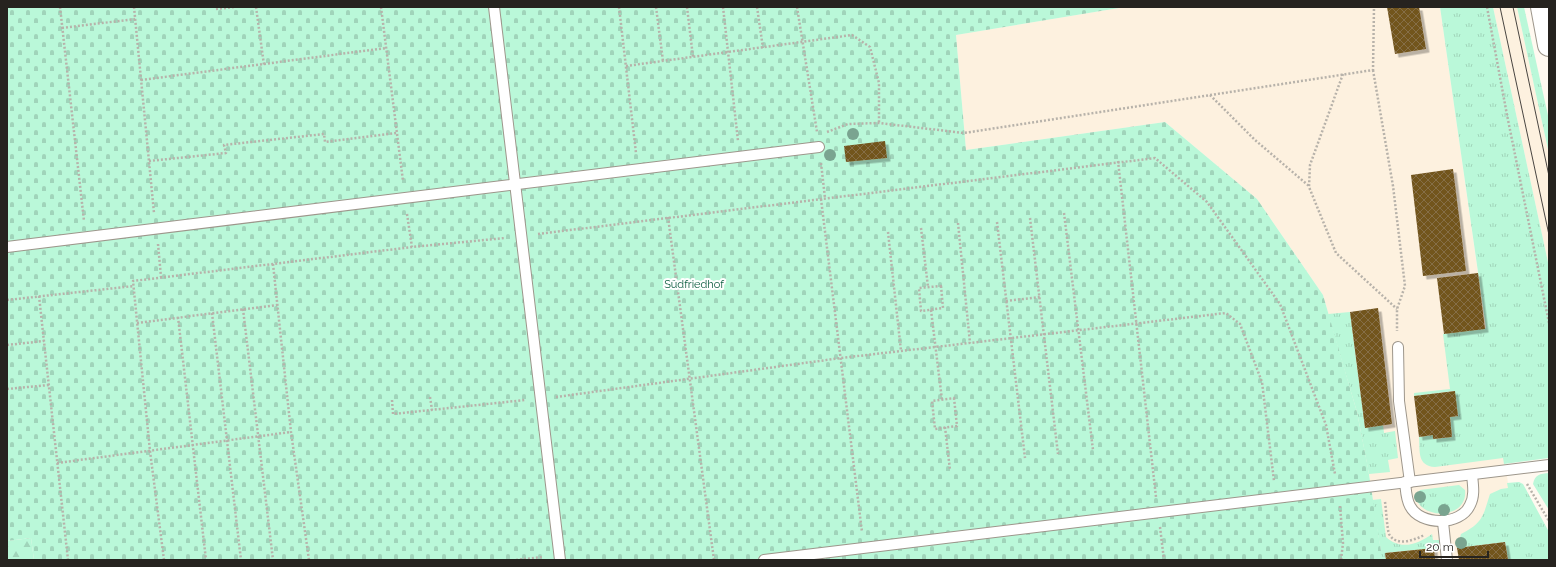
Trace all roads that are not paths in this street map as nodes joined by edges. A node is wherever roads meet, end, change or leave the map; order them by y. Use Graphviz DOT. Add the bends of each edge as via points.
graph roads {
  1 [pos="494,7"];
  2 [pos="1542,7"];
  3 [pos="1549,45"];
  4 [pos="819,148"];
  5 [pos="516,185"];
  6 [pos="7,247"];
  7 [pos="1398,347"];
  8 [pos="1549,465"];
  9 [pos="1472,475"];
  10 [pos="1407,482"];
  11 [pos="1443,522"];
  12 [pos="560,557"];
  13 [pos="764,560"];
  14 [pos="1447,560"];
  1 -- 5 [label="lane"];
  2 -- 3 [label="main road"];
  4 -- 5 [label="lane"];
  5 -- 6 [label="lane"];
  5 -- 12 [label="lane"];
  7 -- 10 [label="lane" via="1399,401"];
  8 -- 9 [label="lane"];
  9 -- 10 [label="lane"];
  9 -- 11 [label="lane" via="1474,490 1470,506 1458,518"];
  10 -- 11 [label="lane" via="1406,495 1410,507 1422,518"];
  10 -- 13 [label="lane"];
  11 -- 14 [label="lane"];
}
